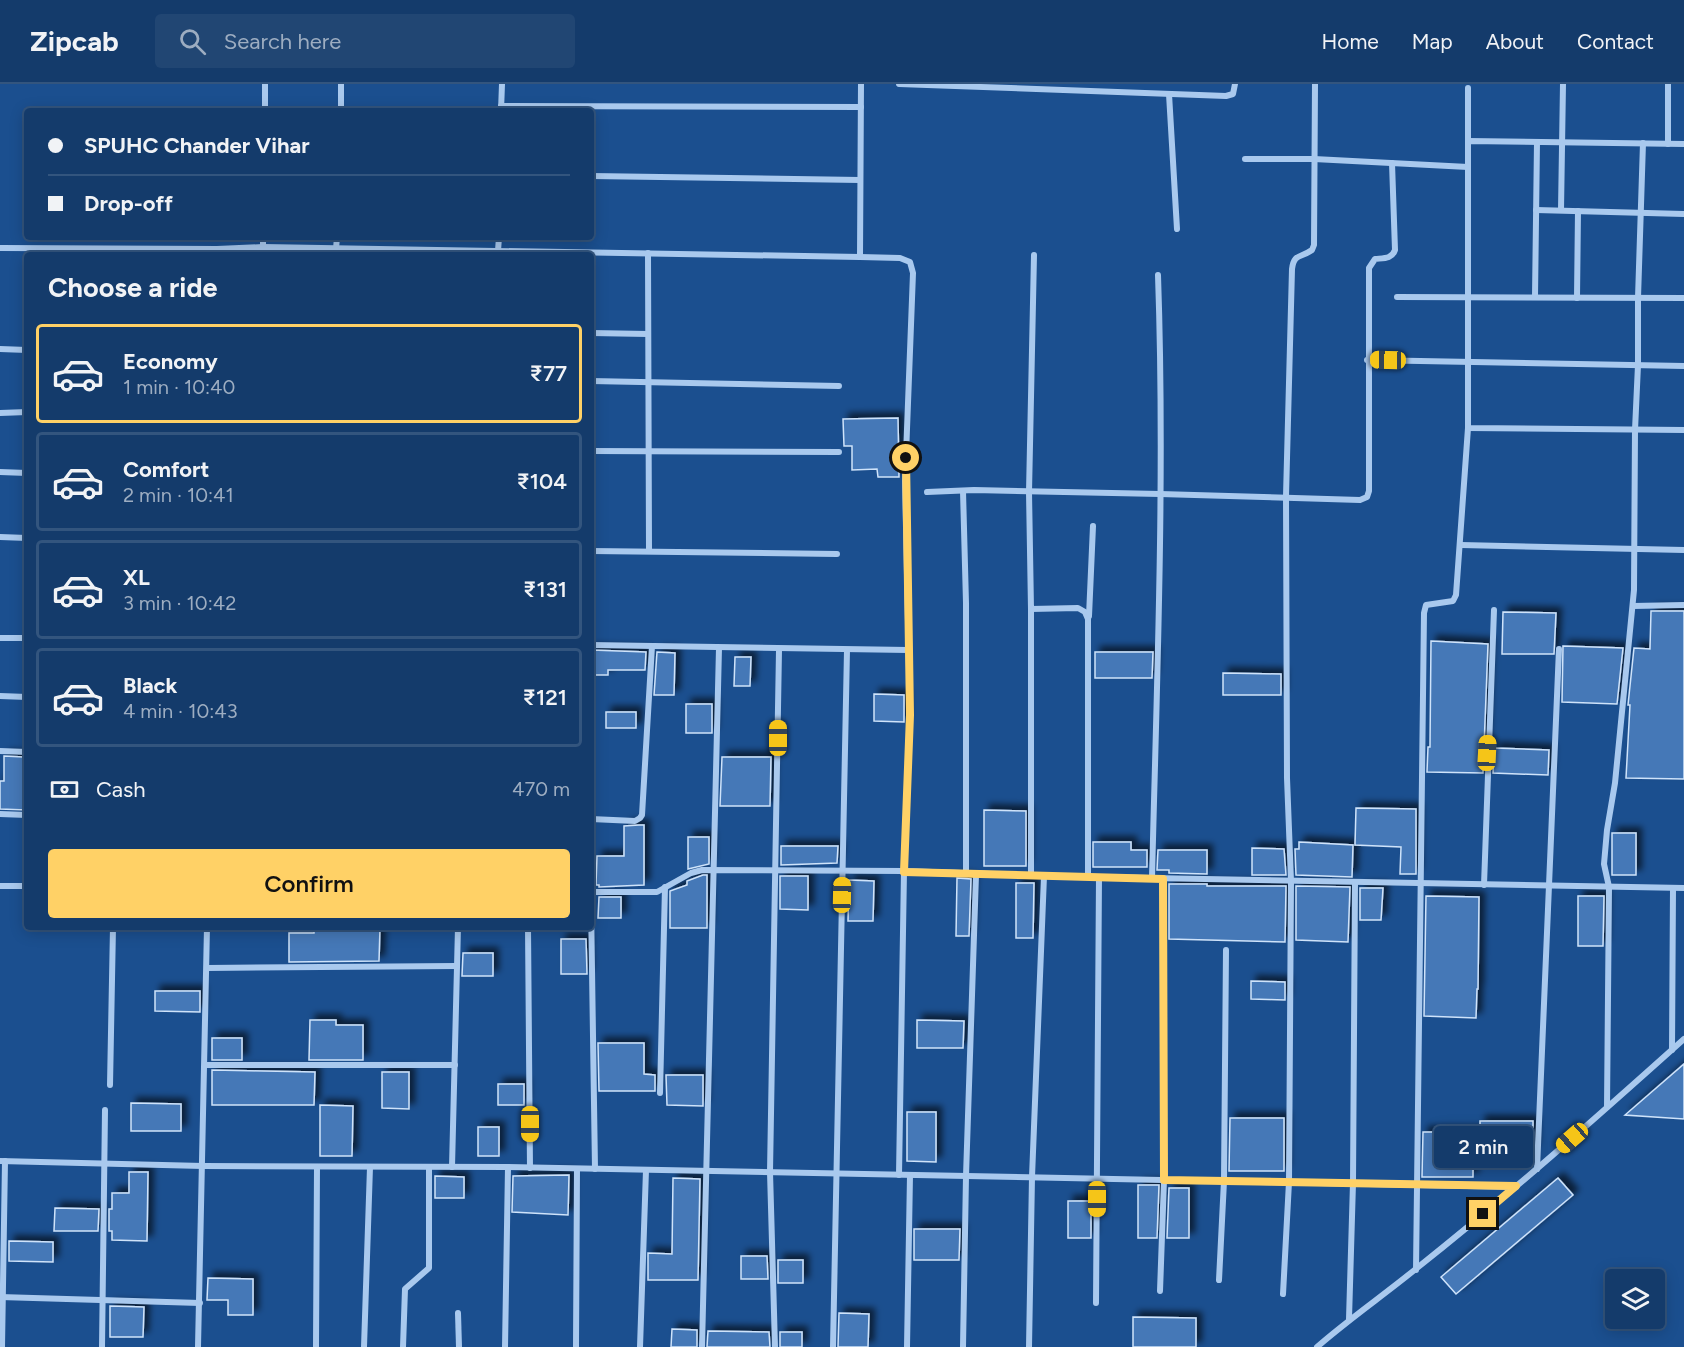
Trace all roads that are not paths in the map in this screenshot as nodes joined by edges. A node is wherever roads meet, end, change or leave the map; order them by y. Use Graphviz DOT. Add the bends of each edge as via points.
graph roads {
  1 [pos="266,84"];
  2 [pos="341,84"];
  3 [pos="502,84"];
  4 [pos="861,84"];
  5 [pos="899,84"];
  6 [pos="1235,84"];
  7 [pos="1315,84"];
  8 [pos="1563,84"];
  9 [pos="1668,84"];
  10 [pos="1468,88"];
  11 [pos="1169,94"];
  12 [pos="861,107"];
  13 [pos="265,108"];
  14 [pos="340,108"];
  15 [pos="501,108"];
  16 [pos="1468,141"];
  17 [pos="1537,142"];
  18 [pos="1562,142"];
  19 [pos="1643,143"];
  20 [pos="1668,144"];
  21 [pos="1684,144"];
  22 [pos="1245,159"];
  23 [pos="1314,159"];
  24 [pos="1392,163"];
  25 [pos="1468,166"];
  26 [pos="594,176"];
  27 [pos="860,180"];
  28 [pos="1536,210"];
  29 [pos="1561,210"];
  30 [pos="1578,211"];
  31 [pos="1641,213"];
  32 [pos="1684,214"];
  33 [pos="1177,229"];
  34 [pos="263,240"];
  35 [pos="337,240"];
  36 [pos="499,240"];
  37 [pos="263,247"];
  38 [pos="0,248"];
  39 [pos="336,249"];
  40 [pos="126,251"];
  41 [pos="498,251"];
  42 [pos="217,252"];
  43 [pos="320,252"];
  44 [pos="418,252"];
  45 [pos="573,252"];
  46 [pos="594,252"];
  47 [pos="648,253"];
  48 [pos="1034,255"];
  49 [pos="860,256"];
  50 [pos="1158,275"];
  51 [pos="1397,297"];
  52 [pos="1468,297"];
  53 [pos="1535,297"];
  54 [pos="1577,298"];
  55 [pos="1638,298"];
  56 [pos="1684,298"];
  57 [pos="594,333"];
  58 [pos="648,334"];
  59 [pos="0,349"];
  60 [pos="24,350"];
  61 [pos="1367,360"];
  62 [pos="1468,362"];
  63 [pos="1638,365"];
  64 [pos="1684,366"];
  65 [pos="594,381"];
  66 [pos="648,382"];
  67 [pos="839,386"];
  68 [pos="24,412"];
  69 [pos="0,413"];
  70 [pos="1468,428"];
  71 [pos="1635,430"];
  72 [pos="1684,430"];
  73 [pos="594,451"];
  74 [pos="648,452"];
  75 [pos="839,452"];
  76 [pos="0,472"];
  77 [pos="24,472"];
  78 [pos="963,491"];
  79 [pos="927,492"];
  80 [pos="1029,492"];
  81 [pos="1160,494"];
  82 [pos="1286,496"];
  83 [pos="1093,526"];
  84 [pos="0,537"];
  85 [pos="24,538"];
  86 [pos="1461,545"];
  87 [pos="1634,549"];
  88 [pos="1684,550"];
  89 [pos="594,551"];
  90 [pos="649,551"];
  91 [pos="837,554"];
  92 [pos="1684,605"];
  93 [pos="1633,606"];
  94 [pos="1031,609"];
  95 [pos="1494,610"];
  96 [pos="1088,619"];
  97 [pos="0,638"];
  98 [pos="24,639"];
  99 [pos="594,645"];
  100 [pos="652,646"];
  101 [pos="719,648"];
  102 [pos="1559,649"];
  103 [pos="779,650"];
  104 [pos="847,651"];
  105 [pos="908,651"];
  106 [pos="0,696"];
  107 [pos="24,697"];
  108 [pos="0,751"];
  109 [pos="24,752"];
  110 [pos="0,814"];
  111 [pos="24,815"];
  112 [pos="594,819"];
  113 [pos="714,870"];
  114 [pos="777,870"];
  115 [pos="842,872"];
  116 [pos="904,872"];
  117 [pos="966,874"];
  118 [pos="976,875"];
  119 [pos="1031,876"];
  120 [pos="1044,876"];
  121 [pos="1088,877"];
  122 [pos="1099,877"];
  123 [pos="1152,878"];
  124 [pos="1163,879"];
  125 [pos="1291,881"];
  126 [pos="1355,882"];
  127 [pos="1420,884"];
  128 [pos="1484,885"];
  129 [pos="0,886"];
  130 [pos="24,886"];
  131 [pos="1548,886"];
  132 [pos="665,887"];
  133 [pos="1609,887"];
  134 [pos="1673,888"];
  135 [pos="1684,888"];
  136 [pos="594,892"];
  137 [pos="113,930"];
  138 [pos="207,930"];
  139 [pos="458,930"];
  140 [pos="528,930"];
  141 [pos="591,930"];
  142 [pos="1226,950"];
  143 [pos="457,966"];
  144 [pos="207,968"];
  145 [pos="1684,1040"];
  146 [pos="1672,1050"];
  147 [pos="1684,1050"];
  148 [pos="205,1065"];
  149 [pos="454,1065"];
  150 [pos="110,1085"];
  151 [pos="660,1093"];
  152 [pos="1607,1107"];
  153 [pos="105,1110"];
  154 [pos="2,1161"];
  155 [pos="105,1163"];
  156 [pos="203,1166"];
  157 [pos="317,1167"];
  158 [pos="370,1167"];
  159 [pos="429,1167"];
  160 [pos="452,1167"];
  161 [pos="507,1167"];
  162 [pos="530,1168"];
  163 [pos="577,1169"];
  164 [pos="595,1169"];
  165 [pos="1537,1169"];
  166 [pos="646,1170"];
  167 [pos="707,1171"];
  168 [pos="770,1172"];
  169 [pos="836,1173"];
  170 [pos="899,1175"];
  171 [pos="910,1175"];
  172 [pos="966,1176"];
  173 [pos="1032,1177"];
  174 [pos="1097,1179"];
  175 [pos="1164,1180"];
  176 [pos="1224,1181"];
  177 [pos="1289,1182"];
  178 [pos="1353,1183"];
  179 [pos="1416,1185"];
  180 [pos="1516,1186"];
  181 [pos="1416,1270"];
  182 [pos="1218,1280"];
  183 [pos="1160,1291"];
  184 [pos="1283,1294"];
  185 [pos="2,1298"];
  186 [pos="103,1300"];
  187 [pos="200,1303"];
  188 [pos="1096,1303"];
  189 [pos="458,1313"];
  190 [pos="1350,1319"];
  191 [pos="2,1347"];
  192 [pos="102,1347"];
  193 [pos="198,1347"];
  194 [pos="316,1347"];
  195 [pos="364,1347"];
  196 [pos="403,1347"];
  197 [pos="459,1347"];
  198 [pos="506,1347"];
  199 [pos="576,1347"];
  200 [pos="640,1347"];
  201 [pos="702,1347"];
  202 [pos="775,1347"];
  203 [pos="833,1347"];
  204 [pos="907,1347"];
  205 [pos="963,1347"];
  206 [pos="1029,1347"];
  207 [pos="1317,1347"];
  1 -- 13 [label="street"];
  2 -- 14 [label="street"];
  3 -- 15 [label="street"];
  4 -- 12 [label="street"];
  5 -- 11 [label="street"];
  6 -- 11 [label="street" via="1233,94 1226,96"];
  7 -- 23 [label="street"];
  8 -- 18 [label="street"];
  9 -- 20 [label="street"];
  10 -- 16 [label="street"];
  11 -- 33 [label="street"];
  12 -- 15 [label="street"];
  12 -- 27 [label="street"];
  16 -- 17 [label="street"];
  16 -- 25 [label="street"];
  17 -- 18 [label="street"];
  17 -- 28 [label="street"];
  18 -- 19 [label="street"];
  18 -- 29 [label="street"];
  19 -- 20 [label="street"];
  19 -- 31 [label="street"];
  20 -- 21 [label="street"];
  22 -- 23 [label="street"];
  23 -- 24 [label="street"];
  23 -- 82 [label="street" via="1314,245 1293,261 1292,269"];
  24 -- 25 [label="street"];
  24 -- 61 [label="street" via="1395,250 1387,258 1375,259 1369,268"];
  25 -- 52 [label="street"];
  26 -- 27 [label="street"];
  27 -- 49 [label="street"];
  28 -- 29 [label="street"];
  28 -- 53 [label="street"];
  29 -- 30 [label="street"];
  30 -- 31 [label="street"];
  30 -- 54 [label="street"];
  31 -- 32 [label="street"];
  31 -- 55 [label="street"];
  34 -- 37 [label="street"];
  35 -- 39 [label="street"];
  36 -- 41 [label="street"];
  37 -- 42 [label="street"];
  37 -- 43 [label="street"];
  38 -- 40 [label="street"];
  39 -- 43 [label="street"];
  39 -- 44 [label="street"];
  40 -- 42 [label="street"];
  41 -- 44 [label="street"];
  41 -- 45 [label="street"];
  46 -- 47 [label="street"];
  47 -- 49 [label="street"];
  47 -- 58 [label="street"];
  48 -- 80 [label="street"];
  49 -- 105 [label="street" via="900,258 910,262 912,273 905,481"];
  50 -- 81 [label="street"];
  51 -- 52 [label="street"];
  52 -- 53 [label="street"];
  52 -- 62 [label="street"];
  53 -- 54 [label="street"];
  54 -- 55 [label="street"];
  55 -- 56 [label="street"];
  55 -- 63 [label="street"];
  57 -- 58 [label="street"];
  58 -- 66 [label="street"];
  59 -- 60 [label="street"];
  61 -- 62 [label="street"];
  61 -- 82 [label="street" via="1367,497 1360,500"];
  62 -- 63 [label="street"];
  62 -- 70 [label="street"];
  63 -- 64 [label="street"];
  63 -- 71 [label="street"];
  65 -- 66 [label="street"];
  66 -- 67 [label="street"];
  66 -- 74 [label="street"];
  68 -- 69 [label="street"];
  70 -- 71 [label="street"];
  70 -- 86 [label="street"];
  71 -- 72 [label="street"];
  71 -- 87 [label="street"];
  73 -- 74 [label="street"];
  74 -- 75 [label="street"];
  74 -- 90 [label="street"];
  76 -- 77 [label="street"];
  78 -- 79 [label="street"];
  78 -- 80 [label="street"];
  78 -- 117 [label="street"];
  80 -- 81 [label="street"];
  80 -- 94 [label="street"];
  81 -- 82 [label="street"];
  81 -- 123 [label="street"];
  82 -- 125 [label="street"];
  83 -- 96 [label="street"];
  84 -- 85 [label="street"];
  86 -- 87 [label="street"];
  86 -- 127 [label="street" via="1453,601 1426,605 1424,613"];
  87 -- 88 [label="street"];
  87 -- 93 [label="street"];
  89 -- 90 [label="street"];
  90 -- 91 [label="street"];
  92 -- 93 [label="street"];
  93 -- 133 [label="street" via="1604,864"];
  94 -- 96 [label="street" via="1078,608"];
  94 -- 119 [label="street"];
  95 -- 128 [label="street"];
  96 -- 121 [label="street"];
  97 -- 98 [label="street"];
  99 -- 100 [label="street"];
  100 -- 101 [label="street"];
  100 -- 112 [label="street" via="640,818"];
  101 -- 103 [label="street"];
  101 -- 113 [label="street"];
  102 -- 131 [label="street"];
  103 -- 104 [label="street"];
  103 -- 114 [label="street"];
  104 -- 105 [label="street"];
  104 -- 115 [label="street"];
  105 -- 116 [label="street" via="910,715"];
  106 -- 107 [label="street"];
  108 -- 109 [label="street"];
  110 -- 111 [label="street"];
  113 -- 114 [label="street"];
  113 -- 132 [label="street" via="695,871"];
  113 -- 167 [label="street"];
  114 -- 115 [label="street"];
  114 -- 168 [label="street"];
  115 -- 116 [label="street"];
  115 -- 169 [label="street"];
  116 -- 117 [label="street"];
  116 -- 170 [label="street"];
  117 -- 118 [label="street"];
  118 -- 119 [label="street"];
  118 -- 172 [label="street"];
  119 -- 120 [label="street"];
  120 -- 121 [label="street"];
  120 -- 173 [label="street"];
  121 -- 122 [label="street"];
  122 -- 123 [label="street"];
  122 -- 174 [label="street"];
  123 -- 124 [label="street"];
  124 -- 125 [label="street"];
  124 -- 175 [label="street"];
  125 -- 126 [label="street"];
  125 -- 177 [label="street"];
  126 -- 127 [label="street"];
  126 -- 178 [label="street"];
  127 -- 128 [label="street"];
  127 -- 179 [label="street"];
  128 -- 131 [label="street"];
  129 -- 130 [label="street"];
  131 -- 133 [label="street"];
  131 -- 165 [label="street"];
  132 -- 136 [label="street" via="652,892"];
  132 -- 151 [label="street"];
  133 -- 134 [label="street"];
  133 -- 152 [label="street"];
  134 -- 135 [label="street"];
  134 -- 146 [label="street"];
  137 -- 150 [label="street"];
  138 -- 144 [label="street"];
  139 -- 143 [label="street"];
  140 -- 162 [label="street"];
  141 -- 164 [label="street"];
  142 -- 176 [label="street"];
  143 -- 144 [label="street"];
  143 -- 149 [label="street"];
  144 -- 148 [label="street"];
  145 -- 146 [label="street"];
  146 -- 147 [label="street"];
  146 -- 152 [label="street"];
  148 -- 149 [label="street"];
  148 -- 156 [label="street"];
  149 -- 160 [label="street"];
  152 -- 165 [label="street"];
  153 -- 155 [label="street"];
  154 -- 155 [label="street"];
  154 -- 185 [label="street"];
  155 -- 156 [label="street"];
  155 -- 186 [label="street"];
  156 -- 157 [label="street"];
  156 -- 187 [label="street"];
  157 -- 158 [label="street"];
  157 -- 194 [label="street"];
  158 -- 159 [label="street"];
  158 -- 195 [label="street"];
  159 -- 160 [label="street"];
  159 -- 196 [label="street" via="429,1268 405,1289"];
  160 -- 161 [label="street"];
  161 -- 162 [label="street"];
  161 -- 198 [label="street"];
  162 -- 163 [label="street"];
  163 -- 164 [label="street"];
  163 -- 199 [label="street"];
  164 -- 166 [label="street"];
  165 -- 180 [label="street"];
  166 -- 167 [label="street"];
  166 -- 200 [label="street"];
  167 -- 168 [label="street"];
  167 -- 201 [label="street"];
  168 -- 169 [label="street"];
  168 -- 202 [label="street"];
  169 -- 170 [label="street"];
  169 -- 203 [label="street"];
  170 -- 171 [label="street"];
  171 -- 172 [label="street"];
  171 -- 204 [label="street"];
  172 -- 173 [label="street"];
  172 -- 205 [label="street"];
  173 -- 174 [label="street"];
  173 -- 206 [label="street"];
  174 -- 175 [label="street"];
  174 -- 188 [label="street"];
  175 -- 176 [label="street"];
  175 -- 183 [label="street"];
  176 -- 177 [label="street"];
  176 -- 182 [label="street"];
  177 -- 178 [label="street"];
  177 -- 184 [label="street"];
  178 -- 179 [label="street"];
  178 -- 190 [label="street"];
  179 -- 180 [label="street"];
  179 -- 181 [label="street"];
  180 -- 181 [label="street"];
  181 -- 190 [label="street"];
  185 -- 186 [label="street"];
  185 -- 191 [label="street"];
  186 -- 187 [label="street"];
  186 -- 192 [label="street"];
  187 -- 193 [label="street"];
  189 -- 197 [label="street"];
  190 -- 207 [label="street"];
}
